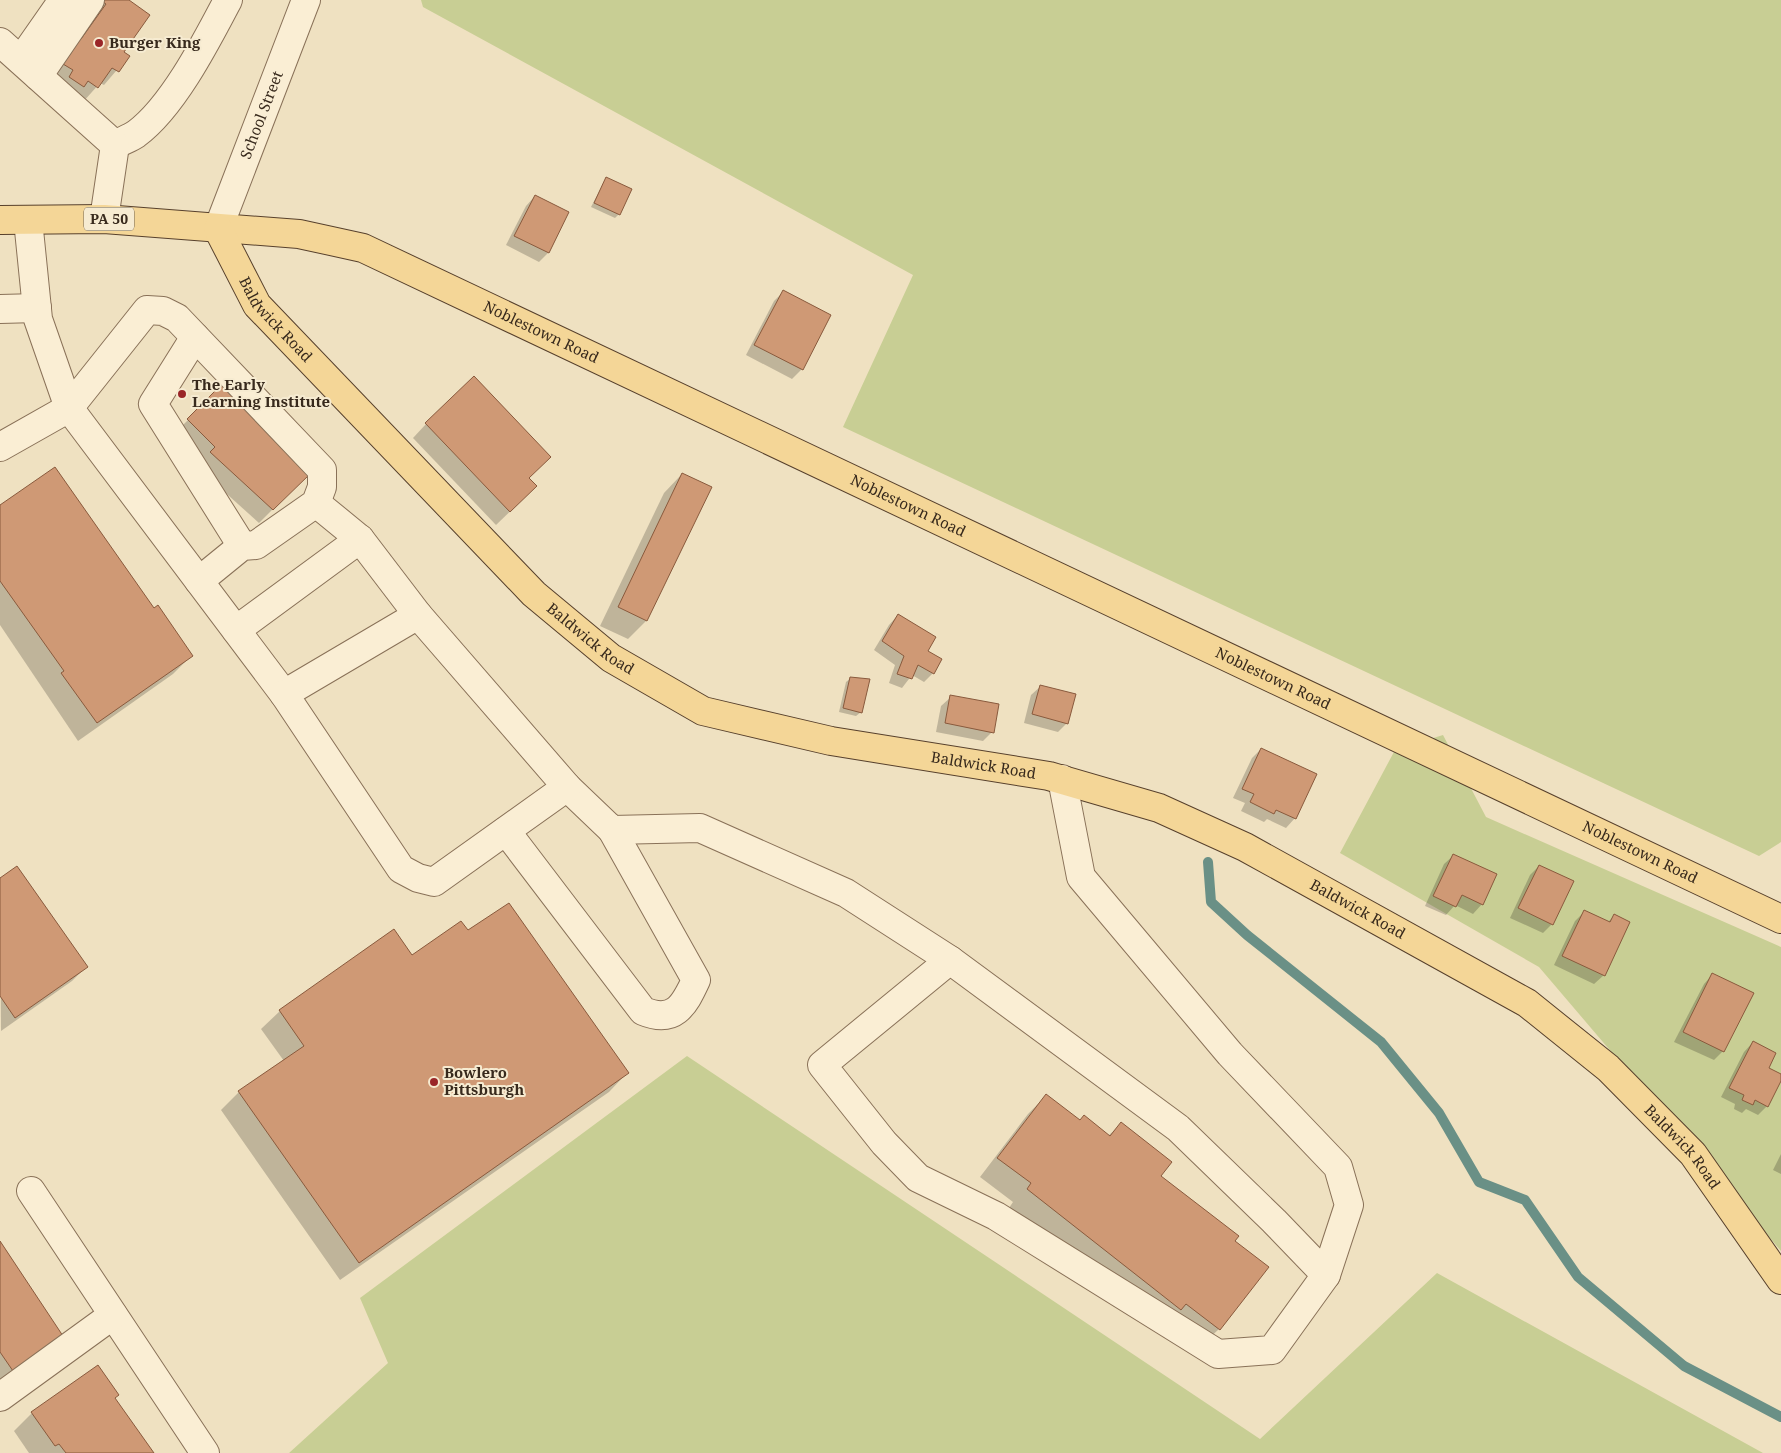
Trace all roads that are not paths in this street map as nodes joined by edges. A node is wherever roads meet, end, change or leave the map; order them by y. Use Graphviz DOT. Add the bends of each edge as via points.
graph roads {
  1 [pos="63,0"];
  2 [pos="90,0"];
  3 [pos="306,0"];
  4 [pos="221,5"];
  5 [pos="0,42"];
  6 [pos="29,68"];
  7 [pos="115,145"];
  8 [pos="104,219"];
  9 [pos="0,220"];
  10 [pos="28,220"];
  11 [pos="218,229"];
  12 [pos="37,308"];
  13 [pos="0,309"];
  14 [pos="195,337"];
  15 [pos="69,408"];
  16 [pos="0,447"];
  17 [pos="316,503"];
  18 [pos="360,539"];
  19 [pos="242,546"];
  20 [pos="199,581"];
  21 [pos="418,615"];
  22 [pos="236,630"];
  23 [pos="284,694"];
  24 [pos="1062,779"];
  25 [pos="568,787"];
  26 [pos="612,830"];
  27 [pos="506,831"];
  28 [pos="1781,920"];
  29 [pos="950,960"];
  30 [pos="31,1191"];
  31 [pos="1326,1275"];
  32 [pos="1781,1280"];
  33 [pos="113,1315"];
  34 [pos="0,1397"];
  35 [pos="205,1453"];
  1 -- 6 [label="street"];
  2 -- 6 [label="street"];
  3 -- 11 [label="street, School Street"];
  4 -- 7 [label="street" via="202,48 166,103 136,134"];
  5 -- 6 [label="street"];
  6 -- 7 [label="street"];
  7 -- 8 [label="street"];
  8 -- 10 [label="main road, Noblestown Road / PA 50"];
  8 -- 11 [label="main road, Noblestown Road / PA 50"];
  9 -- 10 [label="main road, Noblestown Road / PA 50"];
  10 -- 12 [label="street"];
  11 -- 24 [label="main road, Baldwick Road" via="257,305 534,594 611,658 702,711 831,741"];
  11 -- 28 [label="main road, Noblestown Road / PA 50" via="299,234 363,248"];
  12 -- 13 [label="street"];
  12 -- 15 [label="street"];
  14 -- 15 [label="street" via="177,318 163,311 147,310"];
  14 -- 17 [label="street" via="322,470 322,487"];
  14 -- 19 [label="street" via="153,404"];
  15 -- 16 [label="street"];
  15 -- 20 [label="street"];
  17 -- 18 [label="street"];
  17 -- 19 [label="street" via="256,545"];
  18 -- 21 [label="street"];
  18 -- 22 [label="street"];
  19 -- 20 [label="street"];
  20 -- 22 [label="street"];
  21 -- 23 [label="street"];
  21 -- 25 [label="street"];
  22 -- 23 [label="street"];
  23 -- 27 [label="street" via="401,869 434,882"];
  24 -- 31 [label="street" via="1081,878 1230,1054 1338,1167 1349,1205"];
  24 -- 32 [label="main road, Baldwick Road" via="1159,808 1245,847 1527,1003 1608,1068 1693,1154"];
  25 -- 26 [label="street"];
  25 -- 27 [label="street"];
  26 -- 27 [label="street" via="696,980 687,1000 670,1016 658,1017 644,1011"];
  26 -- 29 [label="street" via="700,828 846,893"];
  29 -- 31 [label="street" via="1178,1128"];
  29 -- 31 [label="street" via="822,1065 884,1143 918,1178 996,1216 1218,1354 1272,1350"];
  30 -- 33 [label="street"];
  33 -- 34 [label="street"];
  33 -- 35 [label="street"];
}
